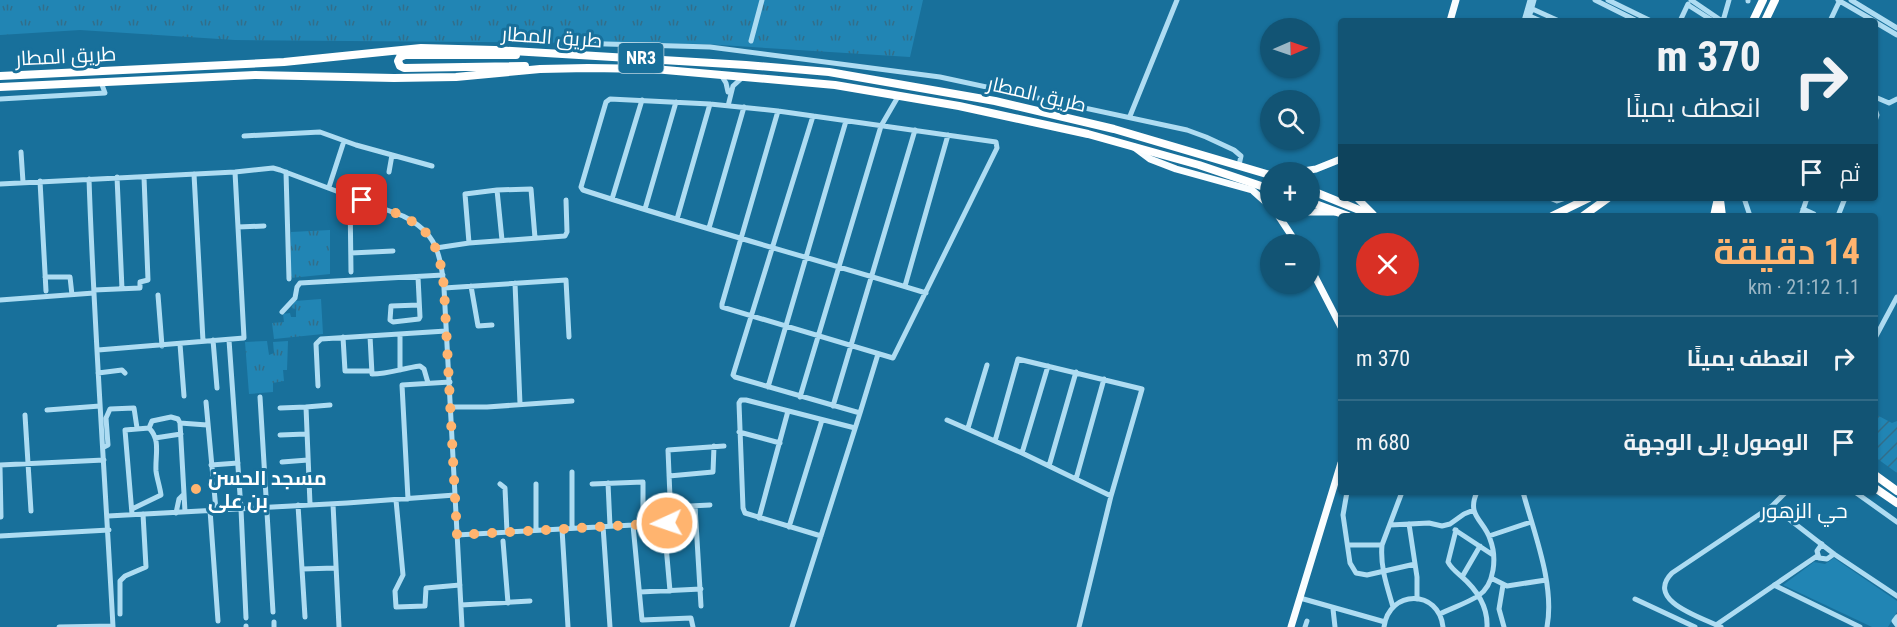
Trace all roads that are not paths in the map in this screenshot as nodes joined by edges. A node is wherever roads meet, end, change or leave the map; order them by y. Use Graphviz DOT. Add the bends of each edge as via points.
graph roads {
  1 [pos="762,0"];
  2 [pos="1177,0"];
  3 [pos="1456,0"];
  4 [pos="1532,0"];
  5 [pos="1595,0"];
  6 [pos="1608,0"];
  7 [pos="1729,0"];
  8 [pos="1763,0"];
  9 [pos="1775,0"];
  10 [pos="1839,0"];
  11 [pos="1851,0"];
  12 [pos="1690,2"];
  13 [pos="1530,8"];
  14 [pos="1451,18"];
  15 [pos="1527,18"];
  16 [pos="1552,18"];
  17 [pos="1631,18"];
  18 [pos="1645,18"];
  19 [pos="1682,18"];
  20 [pos="1709,18"];
  21 [pos="1717,18"];
  22 [pos="1723,18"];
  23 [pos="1754,18"];
  24 [pos="1766,18"];
  25 [pos="1831,18"];
  26 [pos="1869,18"];
  27 [pos="1877,18"];
  28 [pos="1878,19"];
  29 [pos="1878,23"];
  30 [pos="1896,31"];
  31 [pos="751,40"];
  32 [pos="558,53"];
  33 [pos="586,56"];
  34 [pos="606,68"];
  35 [pos="721,75"];
  36 [pos="0,76"];
  37 [pos="743,77"];
  38 [pos="101,82"];
  39 [pos="0,87"];
  40 [pos="899,95"];
  41 [pos="729,97"];
  42 [pos="1878,98"];
  43 [pos="0,99"];
  44 [pos="1897,99"];
  45 [pos="642,100"];
  46 [pos="676,102"];
  47 [pos="710,104"];
  48 [pos="718,105"];
  49 [pos="730,106"];
  50 [pos="744,107"];
  51 [pos="778,111"];
  52 [pos="813,116"];
  53 [pos="1130,116"];
  54 [pos="846,121"];
  55 [pos="881,126"];
  56 [pos="915,130"];
  57 [pos="948,135"];
  58 [pos="244,136"];
  59 [pos="344,141"];
  60 [pos="1134,147"];
  61 [pos="21,152"];
  62 [pos="392,155"];
  63 [pos="1338,160"];
  64 [pos="1239,165"];
  65 [pos="432,166"];
  66 [pos="1320,167"];
  67 [pos="389,171"];
  68 [pos="235,172"];
  69 [pos="286,172"];
  70 [pos="1260,172"];
  71 [pos="194,174"];
  72 [pos="117,177"];
  73 [pos="144,177"];
  74 [pos="89,178"];
  75 [pos="40,182"];
  76 [pos="23,183"];
  77 [pos="0,184"];
  78 [pos="1260,186"];
  79 [pos="329,187"];
  80 [pos="497,190"];
  81 [pos="1320,194"];
  82 [pos="350,195"];
  83 [pos="1260,197"];
  84 [pos="612,199"];
  85 [pos="566,200"];
  86 [pos="1360,201"];
  87 [pos="1583,201"];
  88 [pos="1604,201"];
  89 [pos="1320,206"];
  90 [pos="645,209"];
  91 [pos="1320,212"];
  92 [pos="1335,212"];
  93 [pos="1338,213"];
  94 [pos="1367,213"];
  95 [pos="1371,213"];
  96 [pos="1557,213"];
  97 [pos="1586,213"];
  98 [pos="677,219"];
  99 [pos="264,226"];
  100 [pos="238,227"];
  101 [pos="710,228"];
  102 [pos="742,237"];
  103 [pos="535,238"];
  104 [pos="502,240"];
  105 [pos="469,243"];
  106 [pos="773,247"];
  107 [pos="436,248"];
  108 [pos="393,251"];
  109 [pos="351,253"];
  110 [pos="806,257"];
  111 [pos="839,267"];
  112 [pos="351,272"];
  113 [pos="443,275"];
  114 [pos="871,276"];
  115 [pos="45,277"];
  116 [pos="418,277"];
  117 [pos="289,279"];
  118 [pos="516,283"];
  119 [pos="471,286"];
  120 [pos="905,286"];
  121 [pos="1320,286"];
  122 [pos="444,288"];
  123 [pos="122,289"];
  124 [pos="46,291"];
  125 [pos="94,292"];
  126 [pos="926,293"];
  127 [pos="72,295"];
  128 [pos="158,295"];
  129 [pos="1897,297"];
  130 [pos="0,300"];
  131 [pos="419,305"];
  132 [pos="405,306"];
  133 [pos="282,312"];
  134 [pos="751,317"];
  135 [pos="406,321"];
  136 [pos="1338,321"];
  137 [pos="492,325"];
  138 [pos="786,327"];
  139 [pos="446,331"];
  140 [pos="1878,332"];
  141 [pos="400,334"];
  142 [pos="370,336"];
  143 [pos="343,337"];
  144 [pos="569,337"];
  145 [pos="818,337"];
  146 [pos="213,340"];
  147 [pos="229,340"];
  148 [pos="203,341"];
  149 [pos="180,344"];
  150 [pos="162,346"];
  151 [pos="850,346"];
  152 [pos="98,350"];
  153 [pos="878,354"];
  154 [pos="987,365"];
  155 [pos="1048,366"];
  156 [pos="371,370"];
  157 [pos="398,371"];
  158 [pos="1076,372"];
  159 [pos="98,373"];
  160 [pos="125,373"];
  161 [pos="1104,379"];
  162 [pos="450,382"];
  163 [pos="428,383"];
  164 [pos="402,385"];
  165 [pos="318,386"];
  166 [pos="768,387"];
  167 [pos="217,388"];
  168 [pos="184,396"];
  169 [pos="260,397"];
  170 [pos="800,397"];
  171 [pos="572,401"];
  172 [pos="206,402"];
  173 [pos="520,404"];
  174 [pos="330,405"];
  175 [pos="100,406"];
  176 [pos="833,406"];
  177 [pos="306,407"];
  178 [pos="450,407"];
  179 [pos="280,408"];
  180 [pos="46,410"];
  181 [pos="788,411"];
  182 [pos="860,413"];
  183 [pos="25,415"];
  184 [pos="822,420"];
  185 [pos="947,420"];
  186 [pos="180,423"];
  187 [pos="207,425"];
  188 [pos="137,428"];
  189 [pos="149,428"];
  190 [pos="855,428"];
  191 [pos="968,428"];
  192 [pos="740,432"];
  193 [pos="181,434"];
  194 [pos="306,434"];
  195 [pos="280,435"];
  196 [pos="155,438"];
  197 [pos="995,441"];
  198 [pos="780,443"];
  199 [pos="714,446"];
  200 [pos="724,446"];
  201 [pos="104,447"];
  202 [pos="1022,453"];
  203 [pos="104,460"];
  204 [pos="308,460"];
  205 [pos="282,462"];
  206 [pos="238,463"];
  207 [pos="28,464"];
  208 [pos="211,465"];
  209 [pos="0,466"];
  210 [pos="1049,466"];
  211 [pos="572,472"];
  212 [pos="1338,473"];
  213 [pos="669,476"];
  214 [pos="1878,477"];
  215 [pos="1076,479"];
  216 [pos="608,483"];
  217 [pos="500,484"];
  218 [pos="536,484"];
  219 [pos="592,484"];
  220 [pos="1878,490"];
  221 [pos="1897,491"];
  222 [pos="184,494"];
  223 [pos="455,495"];
  224 [pos="1346,495"];
  225 [pos="1401,495"];
  226 [pos="1476,495"];
  227 [pos="1523,495"];
  228 [pos="1783,495"];
  229 [pos="1859,495"];
  230 [pos="1111,496"];
  231 [pos="408,499"];
  232 [pos="396,500"];
  233 [pos="1897,503"];
  234 [pos="310,504"];
  235 [pos="333,504"];
  236 [pos="710,504"];
  237 [pos="298,505"];
  238 [pos="695,506"];
  239 [pos="1772,506"];
  240 [pos="267,507"];
  241 [pos="670,507"];
  242 [pos="241,509"];
  243 [pos="213,510"];
  244 [pos="1474,510"];
  245 [pos="31,511"];
  246 [pos="132,511"];
  247 [pos="185,512"];
  248 [pos="177,513"];
  249 [pos="143,514"];
  250 [pos="108,516"];
  251 [pos="2,517"];
  252 [pos="759,518"];
  253 [pos="1531,522"];
  254 [pos="1897,522"];
  255 [pos="664,523"];
  256 [pos="643,524"];
  257 [pos="1408,524"];
  258 [pos="1450,524"];
  259 [pos="633,525"];
  260 [pos="1390,525"];
  261 [pos="603,526"];
  262 [pos="610,526"];
  263 [pos="789,527"];
  264 [pos="572,528"];
  265 [pos="562,529"];
  266 [pos="109,530"];
  267 [pos="536,530"];
  268 [pos="1456,530"];
  269 [pos="507,532"];
  270 [pos="457,535"];
  271 [pos="0,536"];
  272 [pos="821,536"];
  273 [pos="1489,536"];
  274 [pos="503,541"];
  275 [pos="1821,544"];
  276 [pos="1348,545"];
  277 [pos="1382,546"];
  278 [pos="1480,546"];
  279 [pos="1834,554"];
  280 [pos="1493,555"];
  281 [pos="1817,556"];
  282 [pos="1415,564"];
  283 [pos="335,568"];
  284 [pos="302,569"];
  285 [pos="1383,571"];
  286 [pos="1462,577"];
  287 [pos="1491,578"];
  288 [pos="1546,580"];
  289 [pos="460,585"];
  290 [pos="1503,585"];
  291 [pos="1774,585"];
  292 [pos="701,590"];
  293 [pos="670,591"];
  294 [pos="640,592"];
  295 [pos="1479,596"];
  296 [pos="1897,596"];
  297 [pos="1300,598"];
  298 [pos="1417,599"];
  299 [pos="1635,599"];
  300 [pos="530,601"];
  301 [pos="508,603"];
  302 [pos="461,605"];
  303 [pos="701,606"];
  304 [pos="1393,607"];
  305 [pos="1333,609"];
  306 [pos="1485,609"];
  307 [pos="1499,609"];
  308 [pos="273,612"];
  309 [pos="120,614"];
  310 [pos="1440,614"];
  311 [pos="305,616"];
  312 [pos="1897,617"];
  313 [pos="246,618"];
  314 [pos="218,621"];
  315 [pos="642,624"];
  316 [pos="1385,624"];
  317 [pos="113,626"];
  318 [pos="1719,626"];
  319 [pos="1897,626"];
  320 [pos="59,627"];
  321 [pos="339,627"];
  322 [pos="462,627"];
  323 [pos="568,627"];
  324 [pos="610,627"];
  325 [pos="693,627"];
  326 [pos="792,627"];
  327 [pos="1079,627"];
  328 [pos="1291,627"];
  329 [pos="1335,627"];
  330 [pos="1443,627"];
  331 [pos="1486,627"];
  332 [pos="1504,627"];
  333 [pos="1547,627"];
  334 [pos="1695,627"];
  335 [pos="1860,627"];
  1 -- 31 [label="street"];
  2 -- 53 [label="street"];
  3 -- 14 [label="main road"];
  4 -- 13 [label="street"];
  5 -- 17 [label="street"];
  6 -- 18 [label="street"];
  7 -- 22 [label="street"];
  8 -- 23 [label="highway"];
  9 -- 24 [label="highway"];
  10 -- 25 [label="street"];
  10 -- 26 [label="street"];
  11 -- 27 [label="street"];
  12 -- 19 [label="street"];
  12 -- 20 [label="street"];
  12 -- 21 [label="street"];
  13 -- 15 [label="street"];
  13 -- 16 [label="street"];
  28 -- 30 [label="street"];
  29 -- 30 [label="street"];
  32 -- 33 [label="highway, طريق المطار / NR3"];
  32 -- 36 [label="highway, طريق المطار / NR3" via="421,48 284,62"];
  32 -- 53 [label="street" via="564,45 572,43 710,47 940,77"];
  33 -- 34 [label="highway" via="405,55 398,61 404,68"];
  33 -- 64 [label="highway, طريق المطار / NR3" via="746,64 867,78 1049,113"];
  34 -- 35 [label="highway, طريق المطار / NR3"];
  34 -- 38 [label="highway, طريق المطار / NR3" via="439,77 283,74"];
  35 -- 37 [label="highway, طريق المطار / NR3"];
  35 -- 41 [label="street"];
  37 -- 40 [label="highway, طريق المطار / NR3"];
  37 -- 41 [label="street" via="733,86"];
  38 -- 39 [label="highway, طريق المطار / NR3"];
  38 -- 43 [label="street" via="105,93"];
  40 -- 55 [label="street"];
  40 -- 60 [label="highway, طريق المطار / NR3"];
  41 -- 48 [label="street"];
  41 -- 49 [label="street"];
  42 -- 44 [label="street" via="1889,103"];
  45 -- 46 [label="street"];
  45 -- 84 [label="street"];
  45 -- 84 [label="street" via="608,99 603,112 581,186"];
  46 -- 47 [label="street"];
  46 -- 90 [label="street"];
  47 -- 48 [label="street"];
  47 -- 98 [label="street"];
  48 -- 49 [label="street"];
  49 -- 50 [label="street"];
  50 -- 51 [label="street"];
  50 -- 101 [label="street"];
  51 -- 52 [label="street"];
  51 -- 102 [label="street"];
  52 -- 54 [label="street"];
  52 -- 106 [label="street"];
  53 -- 64 [label="street" via="1202,135 1240,154"];
  54 -- 55 [label="street"];
  54 -- 110 [label="street"];
  55 -- 56 [label="street"];
  55 -- 111 [label="street"];
  56 -- 57 [label="street"];
  56 -- 114 [label="street"];
  57 -- 120 [label="street"];
  57 -- 126 [label="street" via="994,141 997,147"];
  58 -- 59 [label="street" via="308,131"];
  59 -- 62 [label="street"];
  59 -- 79 [label="street"];
  60 -- 78 [label="highway, طريق المطار / NR3"];
  60 -- 83 [label="main road" via="1150,159 1252,190"];
  61 -- 76 [label="street"];
  62 -- 65 [label="street"];
  62 -- 67 [label="street"];
  63 -- 66 [label="main road"];
  64 -- 70 [label="highway, طريق المطار / NR3"];
  68 -- 69 [label="street" via="273,168"];
  68 -- 71 [label="street"];
  68 -- 100 [label="street"];
  69 -- 79 [label="street"];
  69 -- 117 [label="street"];
  71 -- 73 [label="street"];
  71 -- 148 [label="street"];
  72 -- 73 [label="street"];
  72 -- 74 [label="street"];
  72 -- 123 [label="street"];
  73 -- 123 [label="street" via="148,280 140,282 140,288"];
  74 -- 75 [label="street"];
  74 -- 125 [label="street"];
  75 -- 76 [label="street"];
  75 -- 115 [label="street"];
  76 -- 77 [label="street"];
  79 -- 82 [label="street"];
  80 -- 103 [label="street" via="531,189"];
  80 -- 104 [label="street"];
  80 -- 105 [label="street" via="465,194"];
  81 -- 94 [label="highway"];
  82 -- 107 [label="street" via="415,222"];
  82 -- 109 [label="street"];
  84 -- 90 [label="street"];
  85 -- 103 [label="street" via="567,234"];
  86 -- 95 [label="main road"];
  87 -- 96 [label="highway"];
  88 -- 97 [label="highway"];
  89 -- 92 [label="highway"];
  90 -- 98 [label="street"];
  91 -- 92 [label="main road"];
  92 -- 93 [label="highway"];
  98 -- 101 [label="street"];
  99 -- 100 [label="street"];
  100 -- 147 [label="street" via="244,336"];
  101 -- 102 [label="street"];
  102 -- 106 [label="street"];
  102 -- 134 [label="street" via="722,305"];
  103 -- 104 [label="street"];
  104 -- 105 [label="street"];
  105 -- 107 [label="street"];
  106 -- 110 [label="street"];
  106 -- 134 [label="street"];
  107 -- 113 [label="street"];
  108 -- 109 [label="street"];
  109 -- 112 [label="street"];
  110 -- 111 [label="street"];
  110 -- 138 [label="street"];
  111 -- 114 [label="street"];
  111 -- 145 [label="street"];
  113 -- 116 [label="street"];
  113 -- 122 [label="street"];
  114 -- 120 [label="street"];
  114 -- 151 [label="street"];
  115 -- 124 [label="street"];
  115 -- 127 [label="street" via="70,277"];
  116 -- 131 [label="street"];
  116 -- 133 [label="street" via="300,284 295,298"];
  118 -- 119 [label="street"];
  118 -- 144 [label="street" via="566,280"];
  118 -- 173 [label="street"];
  119 -- 122 [label="street"];
  119 -- 137 [label="street" via="478,326"];
  120 -- 126 [label="street"];
  121 -- 136 [label="main road"];
  122 -- 139 [label="street"];
  123 -- 125 [label="street"];
  125 -- 127 [label="street"];
  125 -- 152 [label="street"];
  126 -- 153 [label="street" via="893,357"];
  127 -- 130 [label="street"];
  128 -- 150 [label="street"];
  129 -- 140 [label="street"];
  131 -- 132 [label="street"];
  131 -- 135 [label="street" via="418,320"];
  132 -- 135 [label="street"];
  132 -- 135 [label="street" via="391,307 390,319"];
  134 -- 138 [label="street"];
  134 -- 166 [label="street" via="734,375"];
  138 -- 145 [label="street"];
  138 -- 166 [label="street"];
  139 -- 141 [label="street"];
  139 -- 162 [label="street"];
  141 -- 142 [label="street"];
  141 -- 157 [label="street"];
  142 -- 143 [label="street"];
  142 -- 156 [label="street"];
  143 -- 156 [label="street" via="345,371"];
  143 -- 165 [label="street" via="321,339 316,344"];
  145 -- 151 [label="street"];
  145 -- 170 [label="street"];
  146 -- 147 [label="street"];
  146 -- 148 [label="street"];
  146 -- 167 [label="street"];
  147 -- 206 [label="street"];
  148 -- 149 [label="street"];
  149 -- 150 [label="street"];
  149 -- 168 [label="street"];
  150 -- 152 [label="street"];
  151 -- 153 [label="street"];
  151 -- 176 [label="street"];
  152 -- 159 [label="street"];
  153 -- 182 [label="street"];
  154 -- 191 [label="street"];
  155 -- 158 [label="street"];
  155 -- 197 [label="street" via="1017,359"];
  155 -- 202 [label="street"];
  156 -- 157 [label="street" via="373,374"];
  157 -- 163 [label="street" via="422,367"];
  157 -- 164 [label="street" via="397,382"];
  158 -- 161 [label="street"];
  158 -- 210 [label="street"];
  159 -- 160 [label="street"];
  159 -- 175 [label="street"];
  161 -- 215 [label="street"];
  161 -- 230 [label="street" via="1142,389"];
  162 -- 163 [label="street"];
  162 -- 178 [label="street"];
  163 -- 164 [label="street"];
  164 -- 231 [label="street"];
  166 -- 170 [label="street"];
  169 -- 240 [label="street"];
  170 -- 176 [label="street"];
  171 -- 173 [label="street"];
  172 -- 187 [label="street"];
  173 -- 178 [label="street"];
  174 -- 177 [label="street"];
  175 -- 180 [label="street"];
  175 -- 201 [label="street"];
  176 -- 182 [label="street"];
  177 -- 179 [label="street"];
  177 -- 194 [label="street"];
  178 -- 223 [label="street"];
  181 -- 184 [label="street"];
  181 -- 192 [label="street" via="741,400"];
  181 -- 198 [label="street"];
  182 -- 190 [label="street"];
  183 -- 207 [label="street"];
  184 -- 190 [label="street"];
  184 -- 263 [label="street"];
  185 -- 191 [label="street"];
  186 -- 187 [label="street"];
  186 -- 189 [label="street" via="178,419 162,418"];
  186 -- 193 [label="street"];
  187 -- 208 [label="street"];
  188 -- 189 [label="street"];
  188 -- 201 [label="street" via="134,408 110,409 106,418 108,445"];
  188 -- 246 [label="street" via="125,430"];
  189 -- 196 [label="street"];
  190 -- 272 [label="street"];
  191 -- 197 [label="street"];
  192 -- 198 [label="street"];
  192 -- 252 [label="street" via="743,508"];
  193 -- 196 [label="street"];
  193 -- 222 [label="street"];
  194 -- 195 [label="street"];
  194 -- 204 [label="street"];
  196 -- 246 [label="street" via="161,495"];
  197 -- 202 [label="street"];
  198 -- 252 [label="street"];
  199 -- 200 [label="street"];
  199 -- 213 [label="street" via="713,472"];
  199 -- 213 [label="street" via="668,450"];
  201 -- 203 [label="street"];
  202 -- 210 [label="street"];
  203 -- 207 [label="street"];
  203 -- 250 [label="street"];
  204 -- 205 [label="street"];
  204 -- 234 [label="street"];
  206 -- 208 [label="street"];
  206 -- 242 [label="street"];
  207 -- 209 [label="street"];
  207 -- 245 [label="street"];
  208 -- 243 [label="street"];
  209 -- 251 [label="street"];
  210 -- 215 [label="street"];
  211 -- 264 [label="street"];
  212 -- 297 [label="main road"];
  213 -- 241 [label="street"];
  214 -- 221 [label="highway"];
  215 -- 230 [label="street"];
  216 -- 219 [label="street"];
  216 -- 256 [label="street" via="644,483"];
  216 -- 262 [label="street"];
  217 -- 269 [label="street" via="505,488"];
  218 -- 267 [label="street"];
  220 -- 233 [label="highway"];
  222 -- 247 [label="street"];
  222 -- 248 [label="street"];
  223 -- 231 [label="street"];
  223 -- 270 [label="street"];
  224 -- 276 [label="street" via="1343,509"];
  225 -- 260 [label="street"];
  226 -- 244 [label="street"];
  227 -- 253 [label="street"];
  228 -- 239 [label="street"];
  229 -- 254 [label="street"];
  230 -- 327 [label="street"];
  231 -- 232 [label="street"];
  232 -- 235 [label="street"];
  232 -- 289 [label="street" via="403,575 395,591 396,607 425,606 426,588"];
  234 -- 235 [label="street"];
  234 -- 237 [label="street"];
  235 -- 283 [label="street"];
  236 -- 238 [label="street"];
  237 -- 240 [label="street"];
  237 -- 284 [label="street"];
  238 -- 241 [label="street"];
  238 -- 292 [label="street"];
  239 -- 275 [label="street"];
  239 -- 318 [label="street" via="1666,580 1665,592 1673,603"];
  240 -- 242 [label="street"];
  240 -- 308 [label="street"];
  241 -- 255 [label="street" via="671,521"];
  242 -- 243 [label="street"];
  242 -- 313 [label="street"];
  243 -- 247 [label="street"];
  243 -- 314 [label="street"];
  244 -- 258 [label="street"];
  244 -- 273 [label="street"];
  246 -- 249 [label="street"];
  246 -- 250 [label="street"];
  247 -- 248 [label="street"];
  248 -- 249 [label="street"];
  249 -- 309 [label="street" via="146,567 120,581"];
  250 -- 266 [label="street"];
  252 -- 263 [label="street"];
  253 -- 273 [label="street"];
  253 -- 288 [label="street"];
  255 -- 256 [label="street"];
  255 -- 293 [label="street"];
  256 -- 259 [label="street"];
  257 -- 258 [label="street"];
  257 -- 260 [label="street"];
  257 -- 282 [label="street"];
  258 -- 268 [label="street"];
  259 -- 262 [label="street"];
  259 -- 294 [label="street"];
  260 -- 277 [label="street"];
  261 -- 262 [label="street"];
  261 -- 264 [label="street"];
  261 -- 324 [label="street"];
  263 -- 272 [label="street"];
  264 -- 265 [label="street"];
  265 -- 267 [label="street"];
  265 -- 323 [label="street"];
  266 -- 271 [label="street"];
  266 -- 317 [label="street"];
  267 -- 269 [label="street"];
  268 -- 278 [label="street"];
  268 -- 286 [label="street" via="1448,562"];
  269 -- 270 [label="street"];
  270 -- 289 [label="street"];
  272 -- 326 [label="street"];
  273 -- 280 [label="street"];
  274 -- 301 [label="street"];
  275 -- 279 [label="street"];
  275 -- 281 [label="street"];
  276 -- 277 [label="street"];
  276 -- 285 [label="street" via="1356,573"];
  277 -- 285 [label="street"];
  278 -- 280 [label="street"];
  278 -- 286 [label="street"];
  279 -- 281 [label="street" via="1824,559"];
  279 -- 296 [label="street"];
  280 -- 287 [label="street"];
  281 -- 291 [label="street"];
  282 -- 285 [label="street"];
  282 -- 298 [label="street"];
  283 -- 284 [label="street"];
  283 -- 321 [label="street"];
  284 -- 311 [label="street"];
  285 -- 304 [label="street"];
  286 -- 295 [label="street"];
  287 -- 290 [label="street"];
  287 -- 295 [label="street"];
  288 -- 290 [label="street"];
  288 -- 333 [label="street"];
  289 -- 302 [label="street"];
  290 -- 307 [label="street"];
  291 -- 318 [label="street"];
  291 -- 335 [label="street"];
  292 -- 293 [label="street"];
  292 -- 303 [label="street"];
  293 -- 294 [label="street"];
  294 -- 315 [label="street"];
  295 -- 306 [label="street"];
  295 -- 310 [label="street"];
  297 -- 305 [label="street"];
  297 -- 328 [label="main road"];
  298 -- 304 [label="street" via="1404,600"];
  298 -- 310 [label="street" via="1428,602"];
  299 -- 334 [label="street"];
  300 -- 301 [label="street"];
  301 -- 302 [label="street"];
  302 -- 322 [label="street"];
  304 -- 316 [label="street"];
  305 -- 316 [label="street"];
  305 -- 329 [label="street"];
  306 -- 307 [label="street"];
  306 -- 331 [label="street"];
  307 -- 332 [label="street"];
  310 -- 330 [label="street"];
  312 -- 319 [label="street"];
  315 -- 325 [label="street" via="691,618"];
  317 -- 320 [label="street"];
}
